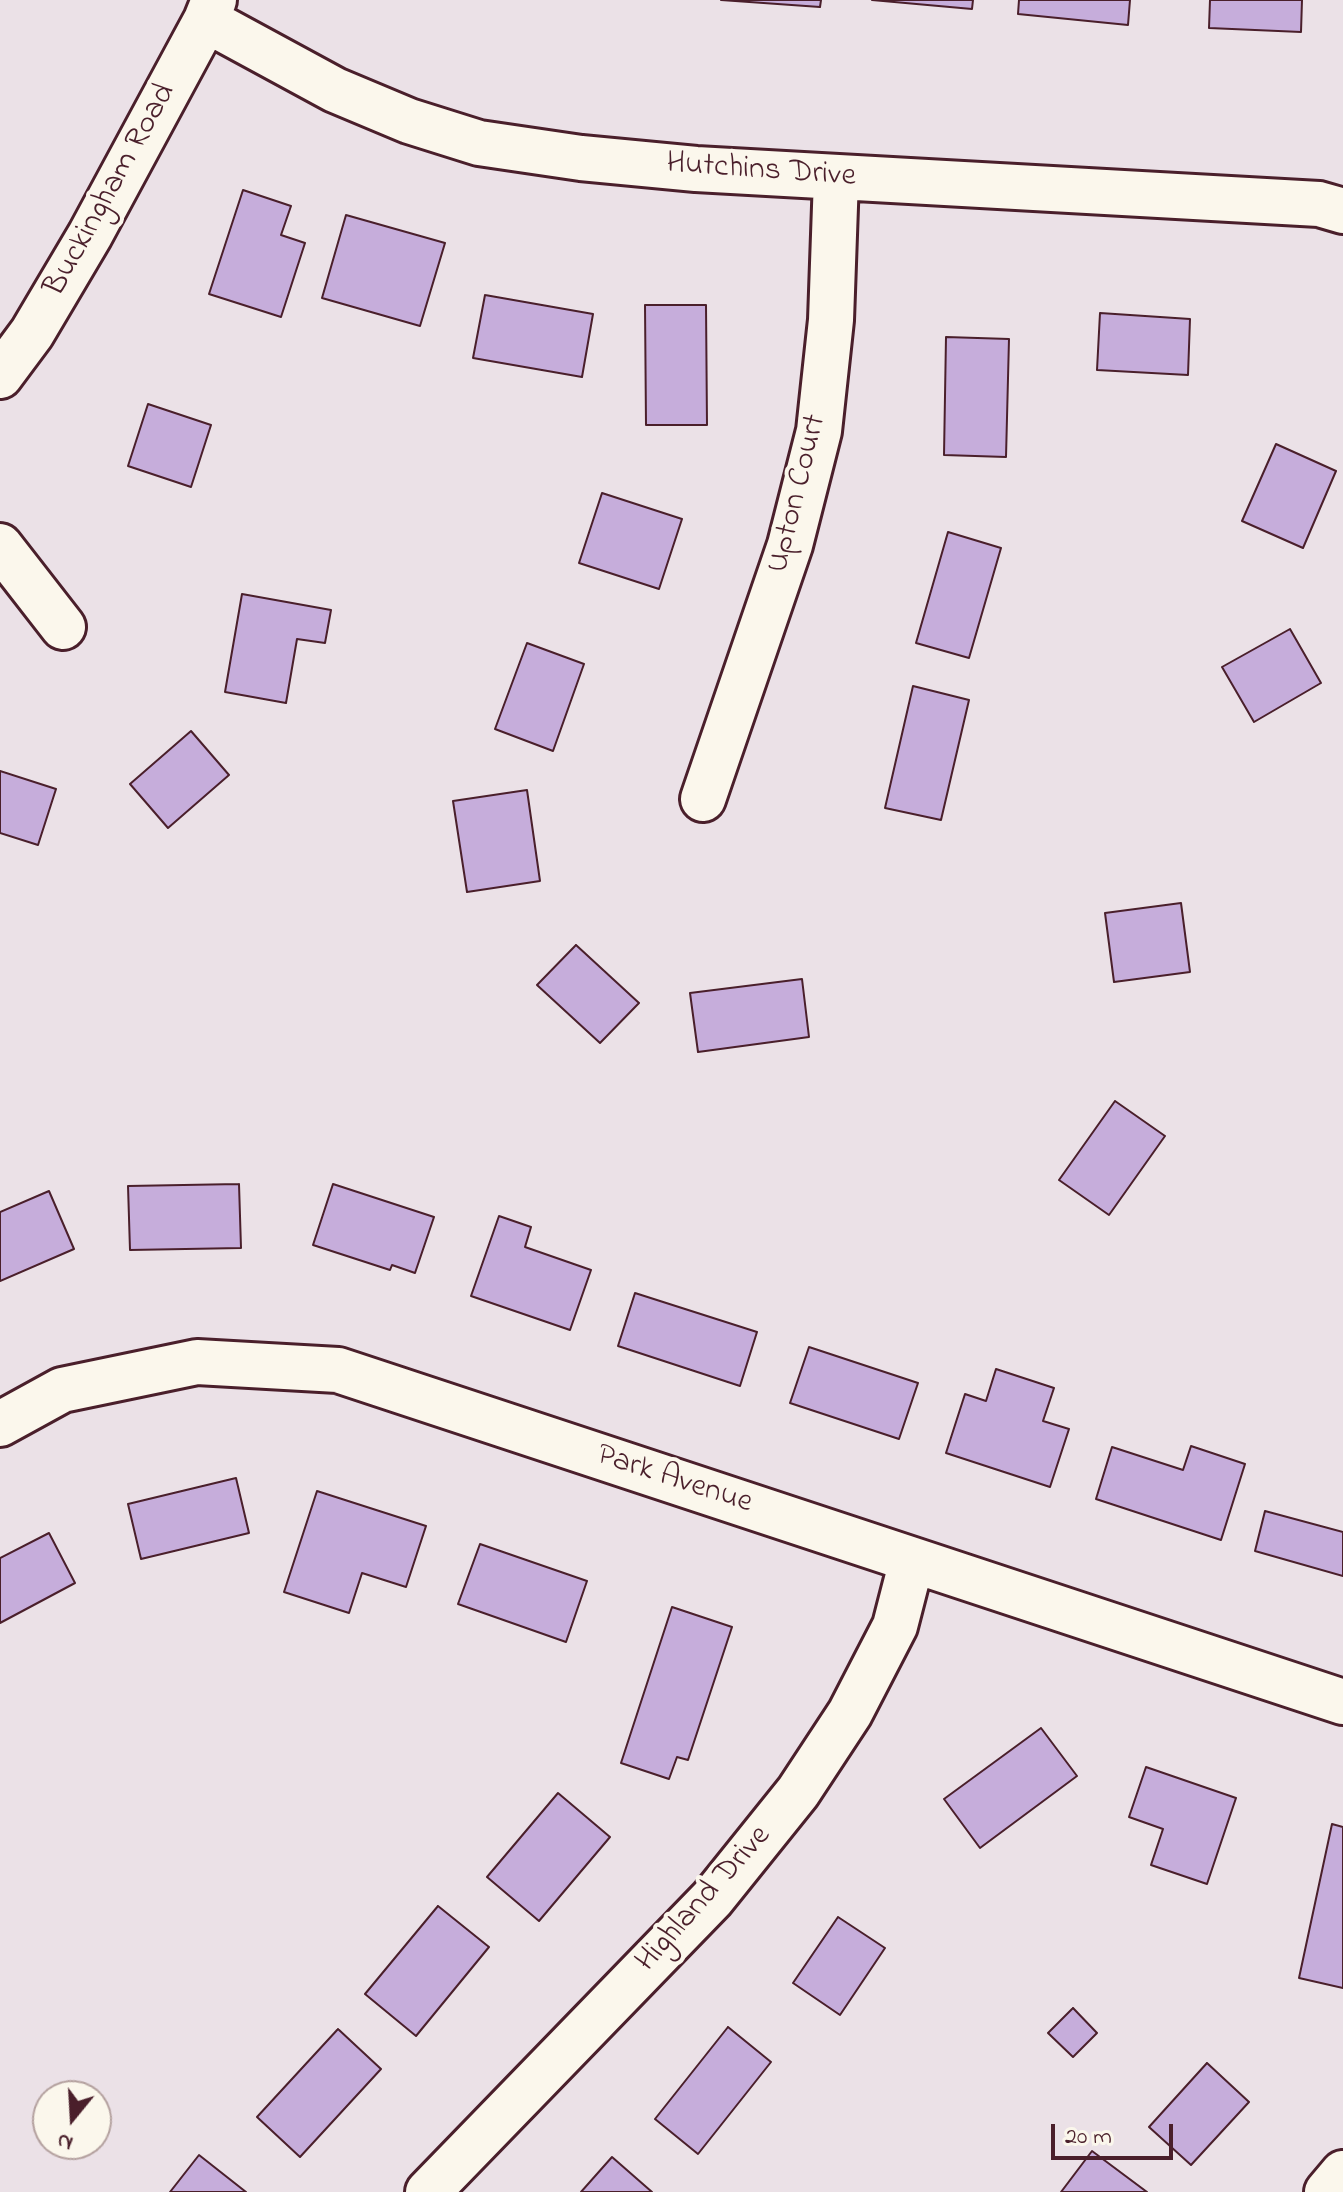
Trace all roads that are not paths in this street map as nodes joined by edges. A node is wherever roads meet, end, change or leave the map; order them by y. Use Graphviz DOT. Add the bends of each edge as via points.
graph roads {
  1 [pos="210,10"];
  2 [pos="836,178"];
  3 [pos="1343,211"];
  4 [pos="0,376"];
  5 [pos="0,546"];
  6 [pos="63,627"];
  7 [pos="703,799"];
  8 [pos="0,1424"];
  9 [pos="912,1560"];
  10 [pos="1343,1702"];
  11 [pos="1343,2173"];
  12 [pos="428,2192"];
  13 [pos="1327,2192"];
  1 -- 2 [label="street, Hutchins Drive" via="335,90 479,143 581,158"];
  1 -- 4 [label="street, Buckingham Road" via="90,235"];
  2 -- 3 [label="street, Hutchins Drive" via="1319,204"];
  2 -- 7 [label="street, Upton Court" via="831,320 819,431 790,545"];
  5 -- 6 [label="street"];
  8 -- 9 [label="street, Park Avenue" via="62,1390 197,1362 338,1370"];
  9 -- 10 [label="street, Park Avenue"];
  9 -- 12 [label="street, Highland Drive" via="895,1626 850,1713 798,1792 712,1899"];
  11 -- 13 [label="street"];
}
